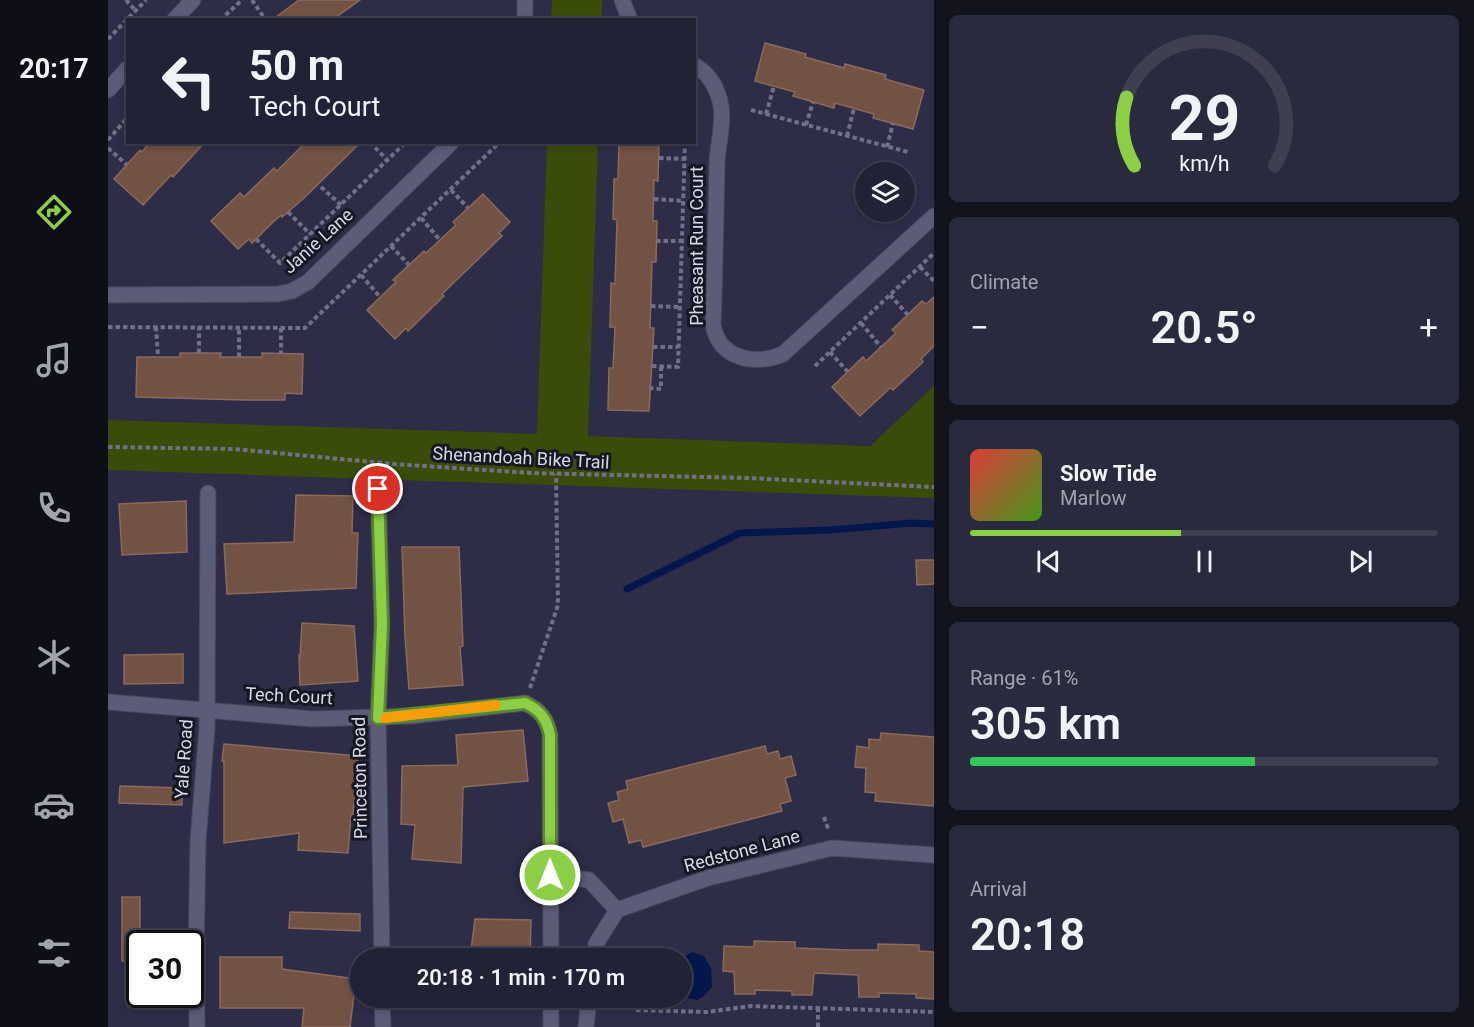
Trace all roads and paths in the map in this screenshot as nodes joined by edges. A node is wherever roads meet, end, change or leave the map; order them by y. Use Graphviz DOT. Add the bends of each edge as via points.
graph roads {
  1 [pos="126,0"];
  2 [pos="146,0"];
  3 [pos="193,0"];
  4 [pos="242,0"];
  5 [pos="252,0"];
  6 [pos="525,0"];
  7 [pos="622,0"];
  8 [pos="135,10"];
  9 [pos="128,18"];
  10 [pos="176,18"];
  11 [pos="222,18"];
  12 [pos="264,18"];
  13 [pos="525,18"];
  14 [pos="629,18"];
  15 [pos="126,20"];
  16 [pos="108,39"];
  17 [pos="696,67"];
  18 [pos="126,70"];
  19 [pos="774,86"];
  20 [pos="108,90"];
  21 [pos="813,102"];
  22 [pos="854,108"];
  23 [pos="751,110"];
  24 [pos="766,114"];
  25 [pos="126,119"];
  26 [pos="892,123"];
  27 [pos="806,125"];
  28 [pos="847,135"];
  29 [pos="108,140"];
  30 [pos="372,144"];
  31 [pos="404,144"];
  32 [pos="450,144"];
  33 [pos="685,144"];
  34 [pos="887,147"];
  35 [pos="108,148"];
  36 [pos="908,152"];
  37 [pos="659,158"];
  38 [pos="684,159"];
  39 [pos="387,160"];
  40 [pos="127,165"];
  41 [pos="321,187"];
  42 [pos="451,190"];
  43 [pos="654,199"];
  44 [pos="683,201"];
  45 [pos="341,205"];
  46 [pos="468,208"];
  47 [pos="288,212"];
  48 [pos="934,216"];
  49 [pos="421,218"];
  50 [pos="310,234"];
  51 [pos="256,239"];
  52 [pos="440,240"];
  53 [pos="656,241"];
  54 [pos="682,241"];
  55 [pos="391,246"];
  56 [pos="934,253"];
  57 [pos="409,265"];
  58 [pos="920,267"];
  59 [pos="361,275"];
  60 [pos="934,281"];
  61 [pos="108,295"];
  62 [pos="890,295"];
  63 [pos="380,297"];
  64 [pos="651,306"];
  65 [pos="679,307"];
  66 [pos="908,315"];
  67 [pos="861,323"];
  68 [pos="156,327"];
  69 [pos="199,327"];
  70 [pos="240,327"];
  71 [pos="280,328"];
  72 [pos="653,347"];
  73 [pos="678,347"];
  74 [pos="881,347"];
  75 [pos="830,352"];
  76 [pos="199,353"];
  77 [pos="281,354"];
  78 [pos="158,357"];
  79 [pos="239,357"];
  80 [pos="652,366"];
  81 [pos="815,366"];
  82 [pos="661,367"];
  83 [pos="848,372"];
  84 [pos="649,388"];
  85 [pos="108,447"];
  86 [pos="556,474"];
  87 [pos="934,487"];
  88 [pos="378,489"];
  89 [pos="208,493"];
  90 [pos="108,702"];
  91 [pos="532,706"];
  92 [pos="207,711"];
  93 [pos="378,718"];
  94 [pos="934,855"];
  95 [pos="550,875"];
  96 [pos="616,910"];
  97 [pos="382,948"];
  98 [pos="551,948"];
  99 [pos="595,948"];
  100 [pos="382,1008"];
  101 [pos="551,1008"];
  102 [pos="588,1008"];
  103 [pos="819,1008"];
  104 [pos="636,1010"];
  105 [pos="934,1012"];
  106 [pos="197,1027"];
  107 [pos="383,1027"];
  108 [pos="551,1027"];
  109 [pos="586,1027"];
  110 [pos="818,1027"];
  1 -- 8 [label="path"];
  2 -- 8 [label="path"];
  3 -- 10 [label="street"];
  4 -- 11 [label="path"];
  5 -- 12 [label="path"];
  6 -- 13 [label="street"];
  7 -- 14 [label="street"];
  8 -- 9 [label="path"];
  15 -- 16 [label="path"];
  17 -- 48 [label="street, Pheasant Run Court" via="712,82 721,108 713,324 718,340 729,351 757,361 783,354"];
  18 -- 20 [label="street"];
  19 -- 24 [label="path"];
  21 -- 27 [label="path"];
  22 -- 28 [label="path"];
  23 -- 24 [label="path"];
  24 -- 27 [label="path"];
  25 -- 29 [label="path"];
  26 -- 34 [label="path"];
  27 -- 28 [label="path"];
  28 -- 34 [label="path"];
  30 -- 39 [label="path"];
  31 -- 39 [label="path"];
  32 -- 61 [label="street, Janie Lane" via="299,288 278,294"];
  33 -- 38 [label="path"];
  34 -- 36 [label="path"];
  35 -- 40 [label="path"];
  37 -- 38 [label="path"];
  38 -- 44 [label="path"];
  39 -- 45 [label="path"];
  41 -- 45 [label="path"];
  42 -- 46 [label="path"];
  43 -- 44 [label="path"];
  44 -- 54 [label="path"];
  45 -- 50 [label="path"];
  47 -- 50 [label="path"];
  49 -- 52 [label="path"];
  50 -- 51 [label="path" via="280,263"];
  53 -- 54 [label="path"];
  54 -- 65 [label="path"];
  55 -- 57 [label="path"];
  56 -- 58 [label="path"];
  58 -- 60 [label="path"];
  58 -- 62 [label="path"];
  59 -- 63 [label="path"];
  62 -- 66 [label="path"];
  62 -- 67 [label="path"];
  64 -- 65 [label="path"];
  65 -- 73 [label="path"];
  67 -- 74 [label="path"];
  67 -- 75 [label="path"];
  68 -- 78 [label="path"];
  69 -- 76 [label="path"];
  70 -- 79 [label="path"];
  71 -- 77 [label="path"];
  72 -- 73 [label="path"];
  73 -- 82 [label="path" via="678,367"];
  75 -- 81 [label="path"];
  75 -- 83 [label="path"];
  80 -- 82 [label="path"];
  82 -- 84 [label="path" via="661,389"];
  85 -- 86 [label="path, Shenandoah Bike Trail" via="234,449"];
  86 -- 87 [label="path, Shenandoah Bike Trail"];
  86 -- 91 [label="path" via="558,605"];
  88 -- 93 [label="street, Princeton Road" via="382,624"];
  89 -- 92 [label="street, Yale Road"];
  90 -- 92 [label="street, Tech Court"];
  91 -- 93 [label="street, Tech Court"];
  91 -- 95 [label="street" via="548,723 550,735"];
  92 -- 93 [label="street, Tech Court" via="313,719"];
  92 -- 106 [label="street, Yale Road" via="198,841"];
  93 -- 97 [label="street, Princeton Road"];
  94 -- 96 [label="street, Redstone Lane" via="832,848 708,878"];
  95 -- 96 [label="street" via="590,880"];
  95 -- 98 [label="street"];
  96 -- 99 [label="street"];
  100 -- 107 [label="street"];
  101 -- 108 [label="street"];
  102 -- 109 [label="street"];
  103 -- 104 [label="path"];
  103 -- 105 [label="path"];
  103 -- 110 [label="path"];
}
